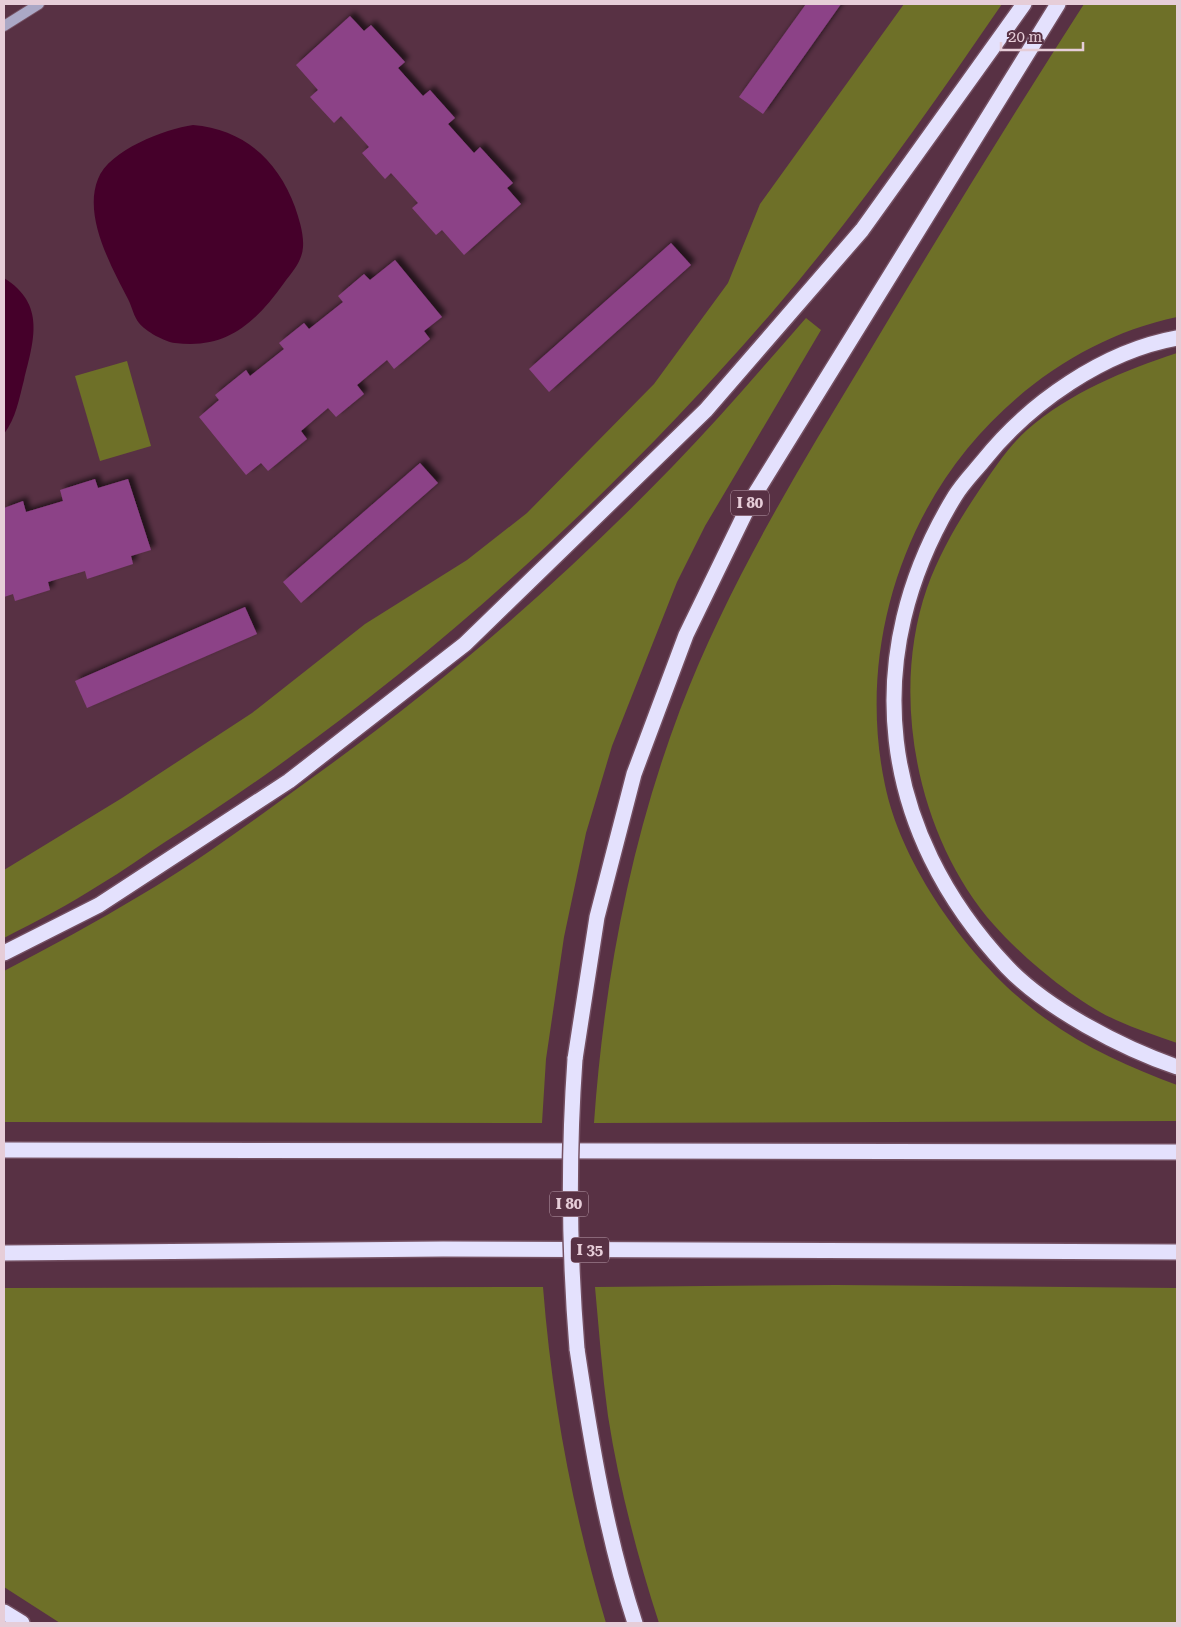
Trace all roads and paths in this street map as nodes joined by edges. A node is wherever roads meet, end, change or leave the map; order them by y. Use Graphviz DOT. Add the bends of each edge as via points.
graph roads {
  1 [pos="39,4"];
  2 [pos="1024,4"];
  3 [pos="1058,4"];
  4 [pos="4,26"];
  5 [pos="1177,338"];
  6 [pos="4,953"];
  7 [pos="1177,1067"];
  8 [pos="4,1150"];
  9 [pos="1177,1152"];
  10 [pos="1177,1252"];
  11 [pos="4,1253"];
  12 [pos="4,1612"];
  13 [pos="22,1623"];
  14 [pos="635,1623"];
  1 -- 4 [label="street"];
  2 -- 6 [label="highway" via="862,230 706,410 465,644 289,781 99,905"];
  3 -- 14 [label="highway, I 80, bridge" via="752,499 686,635 632,784 598,917 575,1059 568,1197 571,1278 590,1433 619,1574"];
  5 -- 7 [label="highway" via="1130,352 1095,368 1032,410 1003,435 956,495 921,563 902,616 896,650 893,720 904,789 930,854 960,909 995,953 1036,992 1099,1033"];
  8 -- 9 [label="highway"];
  10 -- 11 [label="highway, I 35" via="443,1249"];
  12 -- 13 [label="highway"];
}
